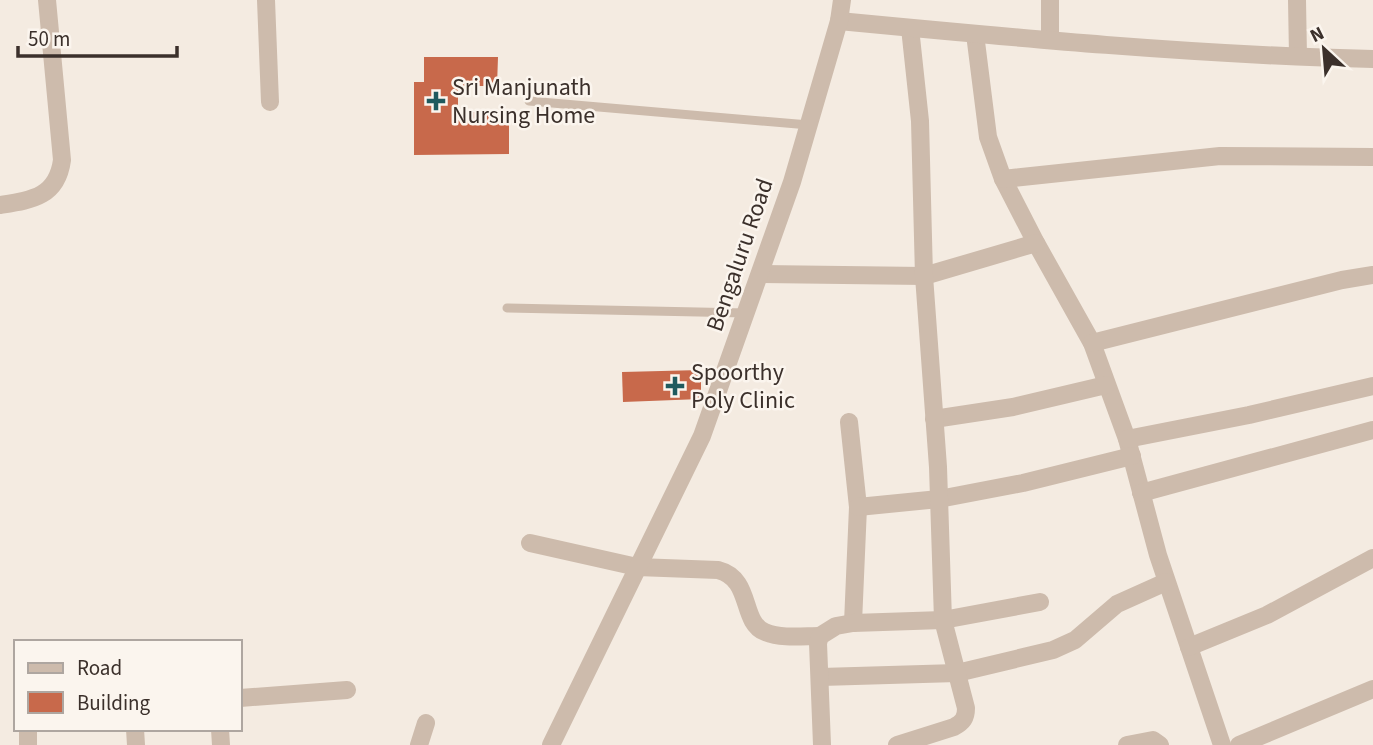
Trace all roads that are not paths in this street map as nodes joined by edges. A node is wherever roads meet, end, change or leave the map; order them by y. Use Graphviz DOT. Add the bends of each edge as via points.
graph roads {
  1 [pos="47,0"];
  2 [pos="266,0"];
  3 [pos="842,0"];
  4 [pos="1051,0"];
  5 [pos="1297,0"];
  6 [pos="839,21"];
  7 [pos="910,28"];
  8 [pos="975,34"];
  9 [pos="1050,40"];
  10 [pos="1298,56"];
  11 [pos="1373,59"];
  12 [pos="529,101"];
  13 [pos="270,102"];
  14 [pos="809,125"];
  15 [pos="1373,157"];
  16 [pos="1003,178"];
  17 [pos="0,205"];
  18 [pos="1036,243"];
  19 [pos="760,274"];
  20 [pos="1373,275"];
  21 [pos="924,276"];
  22 [pos="507,308"];
  23 [pos="746,313"];
  24 [pos="1092,343"];
  25 [pos="1106,385"];
  26 [pos="1373,386"];
  27 [pos="934,419"];
  28 [pos="849,422"];
  29 [pos="1373,430"];
  30 [pos="1129,448"];
  31 [pos="1141,493"];
  32 [pos="939,499"];
  33 [pos="858,507"];
  34 [pos="530,543"];
  35 [pos="1373,558"];
  36 [pos="637,566"];
  37 [pos="1166,582"];
  38 [pos="1040,602"];
  39 [pos="943,620"];
  40 [pos="853,623"];
  41 [pos="820,636"];
  42 [pos="1189,647"];
  43 [pos="957,673"];
  44 [pos="821,677"];
  45 [pos="1373,689"];
  46 [pos="347,690"];
  47 [pos="242,698"];
  48 [pos="426,723"];
  49 [pos="419,745"];
  50 [pos="551,745"];
  51 [pos="822,745"];
  52 [pos="897,745"];
  53 [pos="1127,745"];
  54 [pos="1160,745"];
  55 [pos="1222,745"];
  56 [pos="1239,745"];
  1 -- 17 [label="street" via="60,176 47,192"];
  2 -- 13 [label="street"];
  3 -- 6 [label="street, Bengaluru Road"];
  4 -- 9 [label="street"];
  5 -- 10 [label="street"];
  6 -- 7 [label="street"];
  6 -- 14 [label="street, Bengaluru Road"];
  7 -- 8 [label="street"];
  7 -- 21 [label="street" via="920,121"];
  8 -- 9 [label="street"];
  8 -- 16 [label="street" via="988,137"];
  9 -- 10 [label="street"];
  10 -- 11 [label="street"];
  12 -- 14 [label="lane"];
  14 -- 19 [label="street, Bengaluru Road"];
  15 -- 16 [label="street" via="1220,156"];
  16 -- 18 [label="street"];
  18 -- 21 [label="street"];
  18 -- 24 [label="street"];
  19 -- 21 [label="street"];
  19 -- 23 [label="street, Bengaluru Road"];
  20 -- 24 [label="street"];
  21 -- 27 [label="street"];
  22 -- 23 [label="lane"];
  23 -- 36 [label="street, Bengaluru Road" via="702,436"];
  24 -- 25 [label="street"];
  25 -- 27 [label="street" via="1013,407"];
  25 -- 30 [label="street"];
  26 -- 30 [label="street"];
  27 -- 32 [label="street"];
  28 -- 33 [label="street"];
  29 -- 31 [label="street"];
  30 -- 31 [label="street"];
  30 -- 32 [label="street" via="1023,483"];
  31 -- 37 [label="street"];
  32 -- 33 [label="street"];
  32 -- 39 [label="street"];
  33 -- 40 [label="street"];
  34 -- 36 [label="street"];
  35 -- 42 [label="street" via="1267,615"];
  36 -- 41 [label="street" via="727,572 741,587 760,630"];
  36 -- 50 [label="street, Bengaluru Road"];
  37 -- 42 [label="street"];
  37 -- 43 [label="street" via="1117,604 1075,640 1053,650"];
  38 -- 39 [label="street"];
  39 -- 40 [label="street"];
  39 -- 43 [label="street"];
  40 -- 41 [label="street"];
  41 -- 44 [label="street"];
  42 -- 55 [label="street"];
  43 -- 44 [label="street"];
  43 -- 52 [label="street" via="966,708 962,722"];
  44 -- 51 [label="street"];
  45 -- 56 [label="street"];
  46 -- 47 [label="street"];
  48 -- 49 [label="street"];
  53 -- 54 [label="street" via="1153,740"];
}
